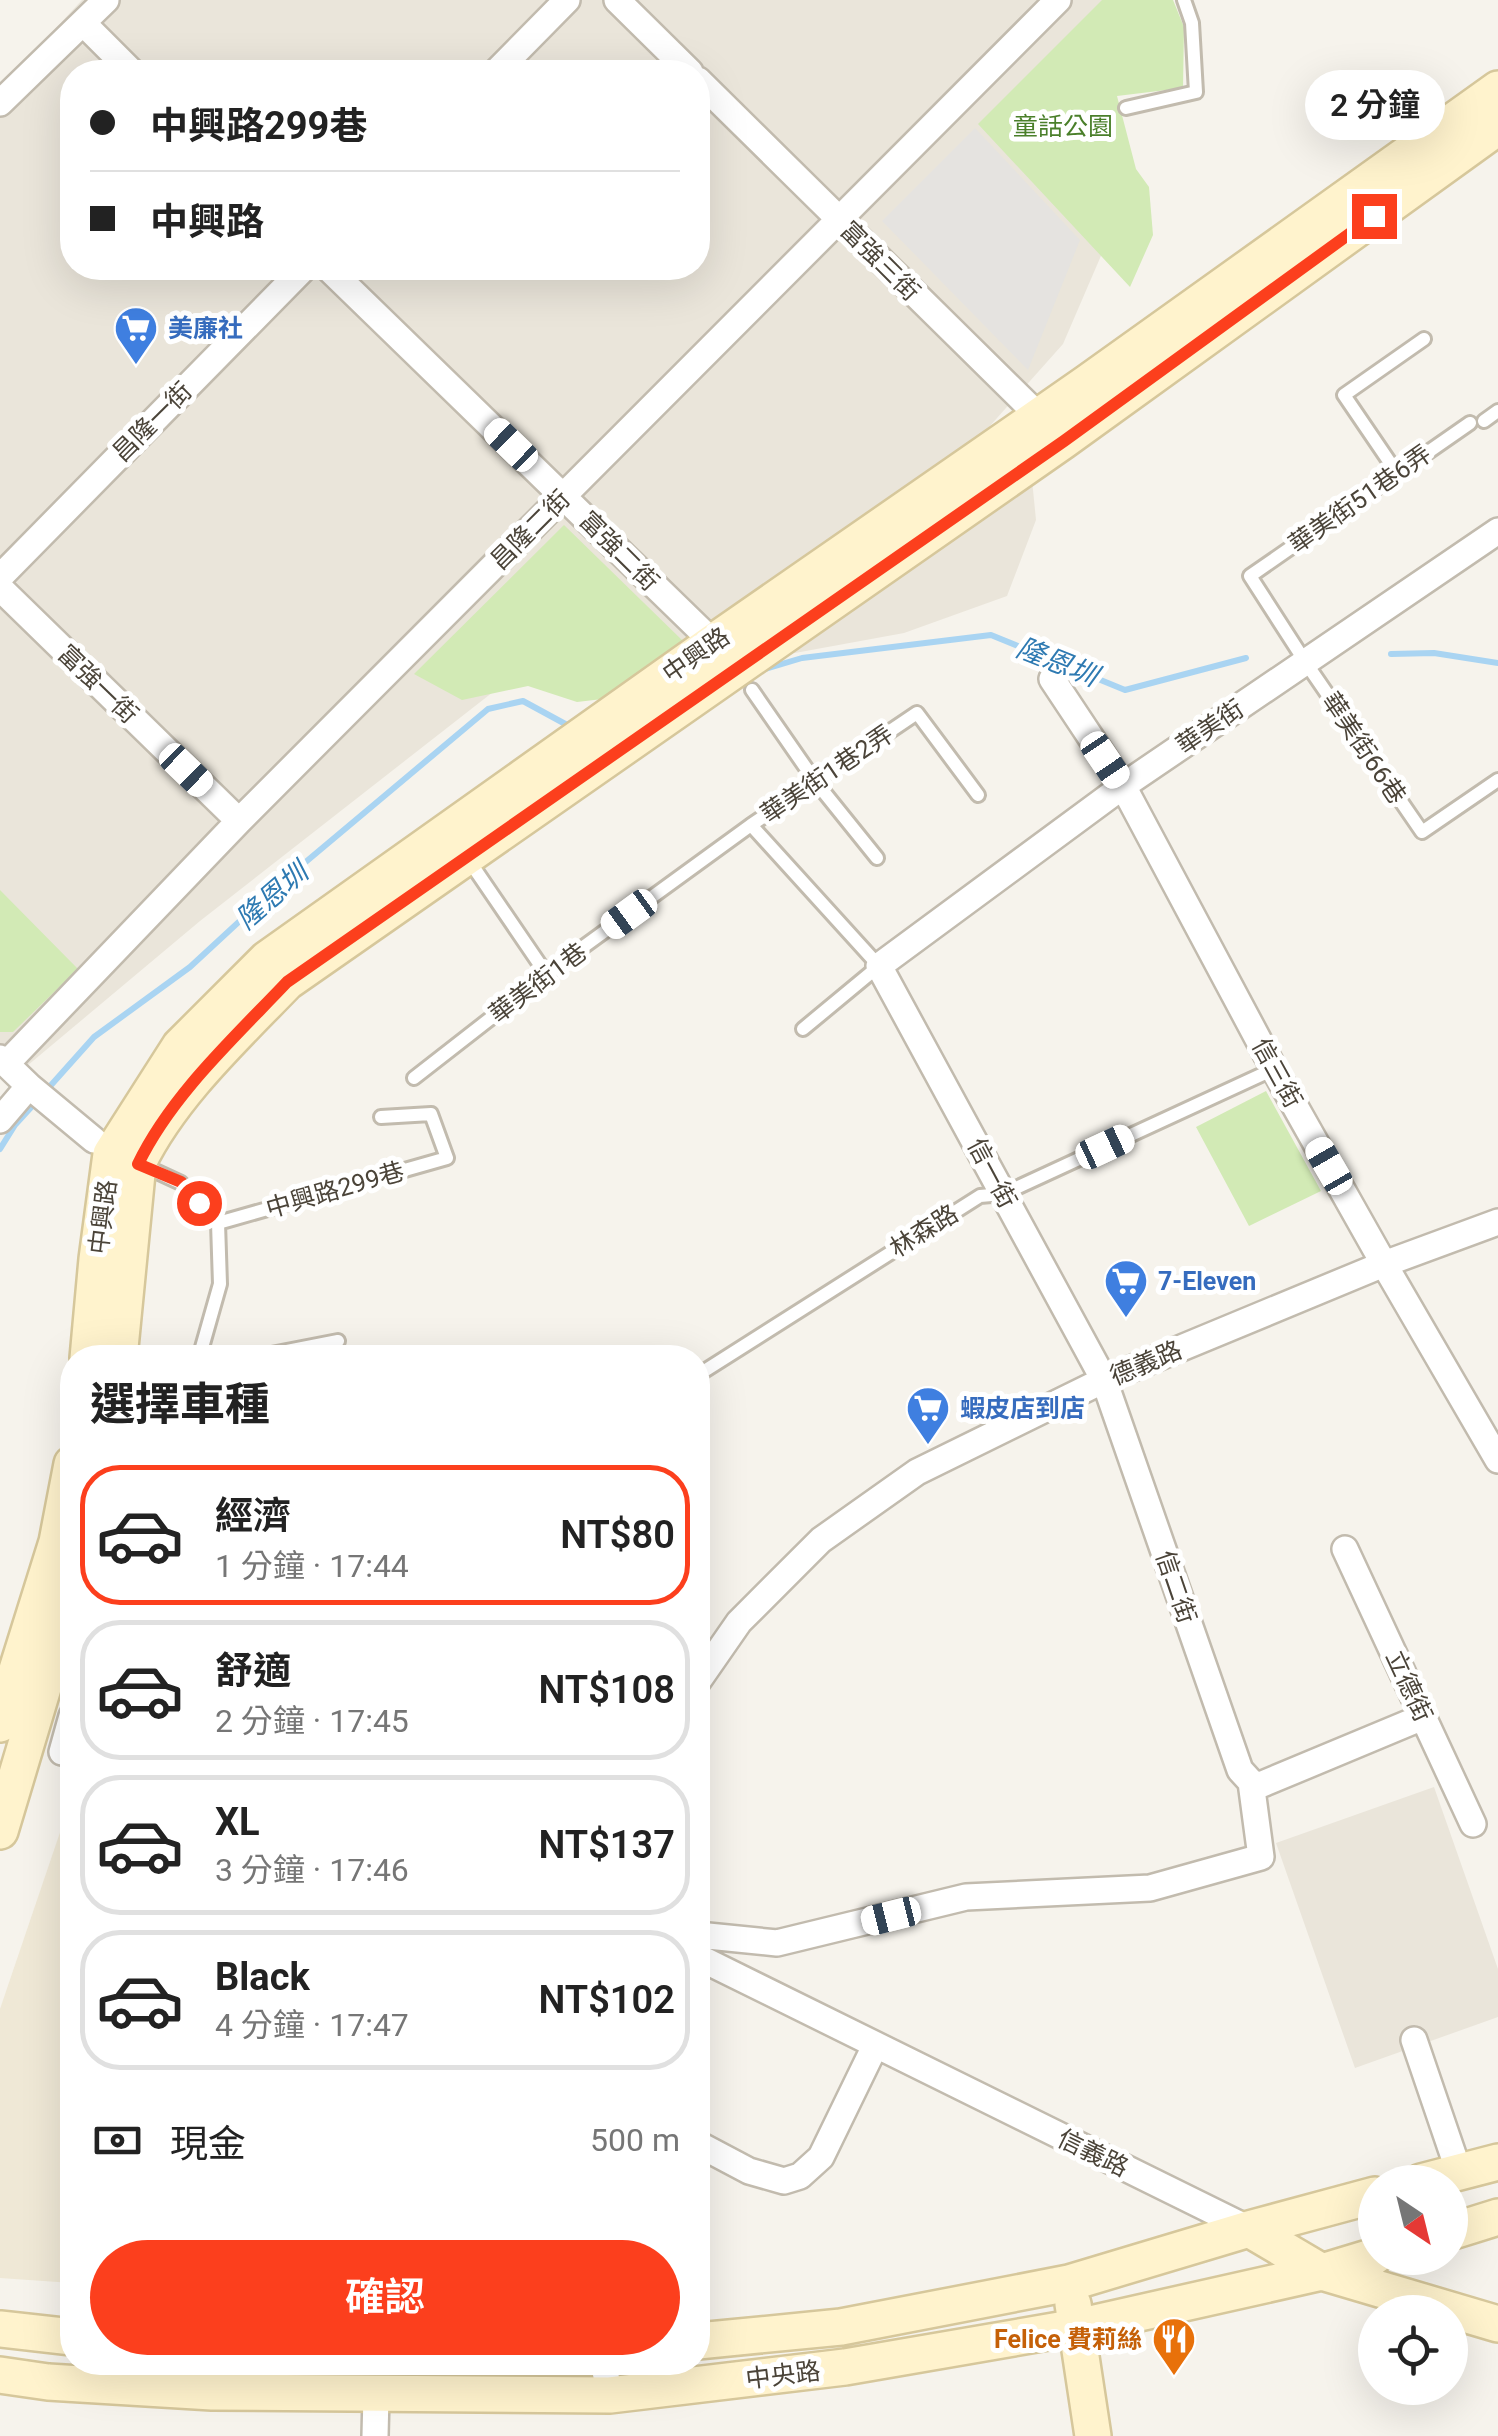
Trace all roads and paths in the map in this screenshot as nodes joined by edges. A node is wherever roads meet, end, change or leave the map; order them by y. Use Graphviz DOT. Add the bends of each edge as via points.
graph roads {
  1 [pos="106,0"];
  2 [pos="567,0"];
  3 [pos="617,0"];
  4 [pos="1058,0"];
  5 [pos="1184,0"];
  6 [pos="83,24"];
  7 [pos="120,60"];
  8 [pos="508,60"];
  9 [pos="678,60"];
  10 [pos="1498,89"];
  11 [pos="710,92"];
  12 [pos="0,103"];
  13 [pos="1126,108"];
  14 [pos="1498,127"];
  15 [pos="838,220"];
  16 [pos="292,280"];
  17 [pos="340,280"];
  18 [pos="1424,340"];
  19 [pos="1498,411"];
  20 [pos="1052,429"];
  21 [pos="1397,473"];
  22 [pos="563,496"];
  23 [pos="1498,531"];
  24 [pos="1250,576"];
  25 [pos="0,577"];
  26 [pos="0,588"];
  27 [pos="712,643"];
  28 [pos="1306,663"];
  29 [pos="746,678"];
  30 [pos="1052,679"];
  31 [pos="1498,780"];
  32 [pos="815,782"];
  33 [pos="1123,786"];
  34 [pos="978,795"];
  35 [pos="239,822"];
  36 [pos="751,826"];
  37 [pos="467,857"];
  38 [pos="877,858"];
  39 [pos="880,966"];
  40 [pos="548,974"];
  41 [pos="803,1028"];
  42 [pos="3,1061"];
  43 [pos="1274,1069"];
  44 [pos="414,1078"];
  45 [pos="32,1088"];
  46 [pos="381,1117"];
  47 [pos="0,1120"];
  48 [pos="115,1153"];
  49 [pos="1003,1194"];
  50 [pos="1498,1222"];
  51 [pos="218,1223"];
  52 [pos="1384,1264"];
  53 [pos="338,1341"];
  54 [pos="89,1345"];
  55 [pos="119,1345"];
  56 [pos="202,1345"];
  57 [pos="318,1345"];
  58 [pos="710,1367"];
  59 [pos="1104,1380"];
  60 [pos="1498,1460"];
  61 [pos="1345,1548"];
  62 [pos="60,1560"];
  63 [pos="60,1616"];
  64 [pos="710,1664"];
  65 [pos="1422,1716"];
  66 [pos="8,1725"];
  67 [pos="1256,1784"];
  68 [pos="1473,1824"];
  69 [pos="0,1830"];
  70 [pos="710,1936"];
  71 [pos="710,1963"];
  72 [pos="1414,2040"];
  73 [pos="875,2046"];
  74 [pos="710,2150"];
  75 [pos="1498,2162"];
  76 [pos="1457,2165"];
  77 [pos="1468,2170"];
  78 [pos="1358,2200"];
  79 [pos="1498,2218"];
  80 [pos="1468,2227"];
  81 [pos="1249,2229"];
  82 [pos="1358,2261"];
  83 [pos="1322,2272"];
  84 [pos="1070,2283"];
  85 [pos="1498,2324"];
  86 [pos="1077,2327"];
  87 [pos="0,2329"];
  88 [pos="60,2336"];
  89 [pos="710,2340"];
  90 [pos="710,2374"];
  91 [pos="0,2375"];
  92 [pos="686,2375"];
  93 [pos="606,2379"];
  94 [pos="376,2395"];
  95 [pos="375,2436"];
  96 [pos="1093,2436"];
  1 -- 6 [label="street"];
  2 -- 8 [label="street"];
  3 -- 9 [label="street"];
  4 -- 15 [label="street, 昌隆二街"];
  5 -- 13 [label="lane" via="1196,92"];
  6 -- 7 [label="street"];
  6 -- 12 [label="street"];
  10 -- 20 [label="street, 中興路"];
  11 -- 15 [label="street, 富強三街"];
  14 -- 20 [label="street, 中興路"];
  15 -- 20 [label="street, 富強三街"];
  15 -- 22 [label="street, 昌隆二街"];
  16 -- 25 [label="street, 昌隆一街"];
  17 -- 22 [label="street, 富強二街"];
  18 -- 21 [label="lane" via="1344,395"];
  19 -- 21 [label="lane, 華美街51巷6弄"];
  20 -- 27 [label="street, 中興路"];
  20 -- 29 [label="street, 中興路"];
  21 -- 24 [label="lane, 華美街51巷6弄"];
  22 -- 27 [label="street, 富強二街"];
  22 -- 35 [label="street, 昌隆二街"];
  23 -- 28 [label="street, 華美街"];
  24 -- 28 [label="lane, 華美街66巷"];
  26 -- 35 [label="street, 富強一街"];
  27 -- 29 [label="street, 富強二街"];
  27 -- 48 [label="street, 中興路" via="268,960 180,1046"];
  28 -- 31 [label="lane, 華美街66巷" via="1422,832"];
  28 -- 33 [label="street, 華美街"];
  29 -- 32 [label="lane"];
  29 -- 37 [label="street, 中興路"];
  30 -- 33 [label="street, 信三街"];
  32 -- 34 [label="lane, 華美街1巷2弄" via="917,712"];
  32 -- 36 [label="lane, 華美街1巷2弄"];
  32 -- 38 [label="lane"];
  33 -- 39 [label="street, 華美街"];
  33 -- 43 [label="street, 信三街"];
  35 -- 42 [label="street, 昌隆二街"];
  36 -- 39 [label="lane"];
  36 -- 40 [label="lane, 華美街1巷"];
  37 -- 40 [label="lane"];
  37 -- 48 [label="street, 中興路" via="287,982 204,1069 153,1137"];
  39 -- 41 [label="lane"];
  39 -- 49 [label="street, 信一街"];
  40 -- 44 [label="lane, 華美街1巷"];
  42 -- 45 [label="street"];
  43 -- 49 [label="lane, 林森路"];
  43 -- 52 [label="street, 信三街"];
  45 -- 47 [label="street"];
  45 -- 48 [label="street"];
  46 -- 51 [label="lane, 中興路299巷" via="431,1114 447,1158"];
  48 -- 51 [label="lane" via="181,1182"];
  48 -- 54 [label="street, 中興路"];
  48 -- 55 [label="street, 中興路"];
  49 -- 58 [label="lane, 林森路" via="980,1196"];
  49 -- 59 [label="street, 信一街"];
  50 -- 52 [label="street, 德義路"];
  51 -- 56 [label="lane" via="220,1284"];
  52 -- 59 [label="street, 德義路"];
  52 -- 60 [label="street, 信三街"];
  53 -- 57 [label="lane"];
  59 -- 64 [label="street, 德義路" via="917,1472 821,1540 739,1622"];
  59 -- 67 [label="street, 信二街" via="1240,1770"];
  61 -- 65 [label="street, 立德街"];
  62 -- 66 [label="street"];
  63 -- 66 [label="street"];
  65 -- 67 [label="street"];
  65 -- 68 [label="street, 立德街"];
  66 -- 69 [label="street"];
  67 -- 70 [label="street, 信二街" via="1261,1858 1150,1888 966,1897 777,1944"];
  71 -- 73 [label="street, 信義路"];
  72 -- 76 [label="street"];
  73 -- 74 [label="street" via="821,2157 800,2176 784,2181"];
  73 -- 81 [label="street, 信義路"];
  75 -- 77 [label="street"];
  78 -- 81 [label="street, 中央路"];
  79 -- 80 [label="street"];
  81 -- 83 [label="street, 信義路"];
  81 -- 84 [label="street, 中央路"];
  82 -- 83 [label="street, 中央路"];
  83 -- 85 [label="street, 信義路"];
  83 -- 86 [label="street, 中央路"];
  84 -- 86 [label="street"];
  84 -- 89 [label="street, 中央路" via="841,2326"];
  86 -- 90 [label="street, 中央路" via="845,2367"];
  86 -- 96 [label="street"];
  87 -- 88 [label="street"];
  91 -- 94 [label="street, 中央路" via="212,2392"];
  92 -- 93 [label="street, 中央路"];
  93 -- 94 [label="street, 中央路"];
  94 -- 95 [label="street"];
}
